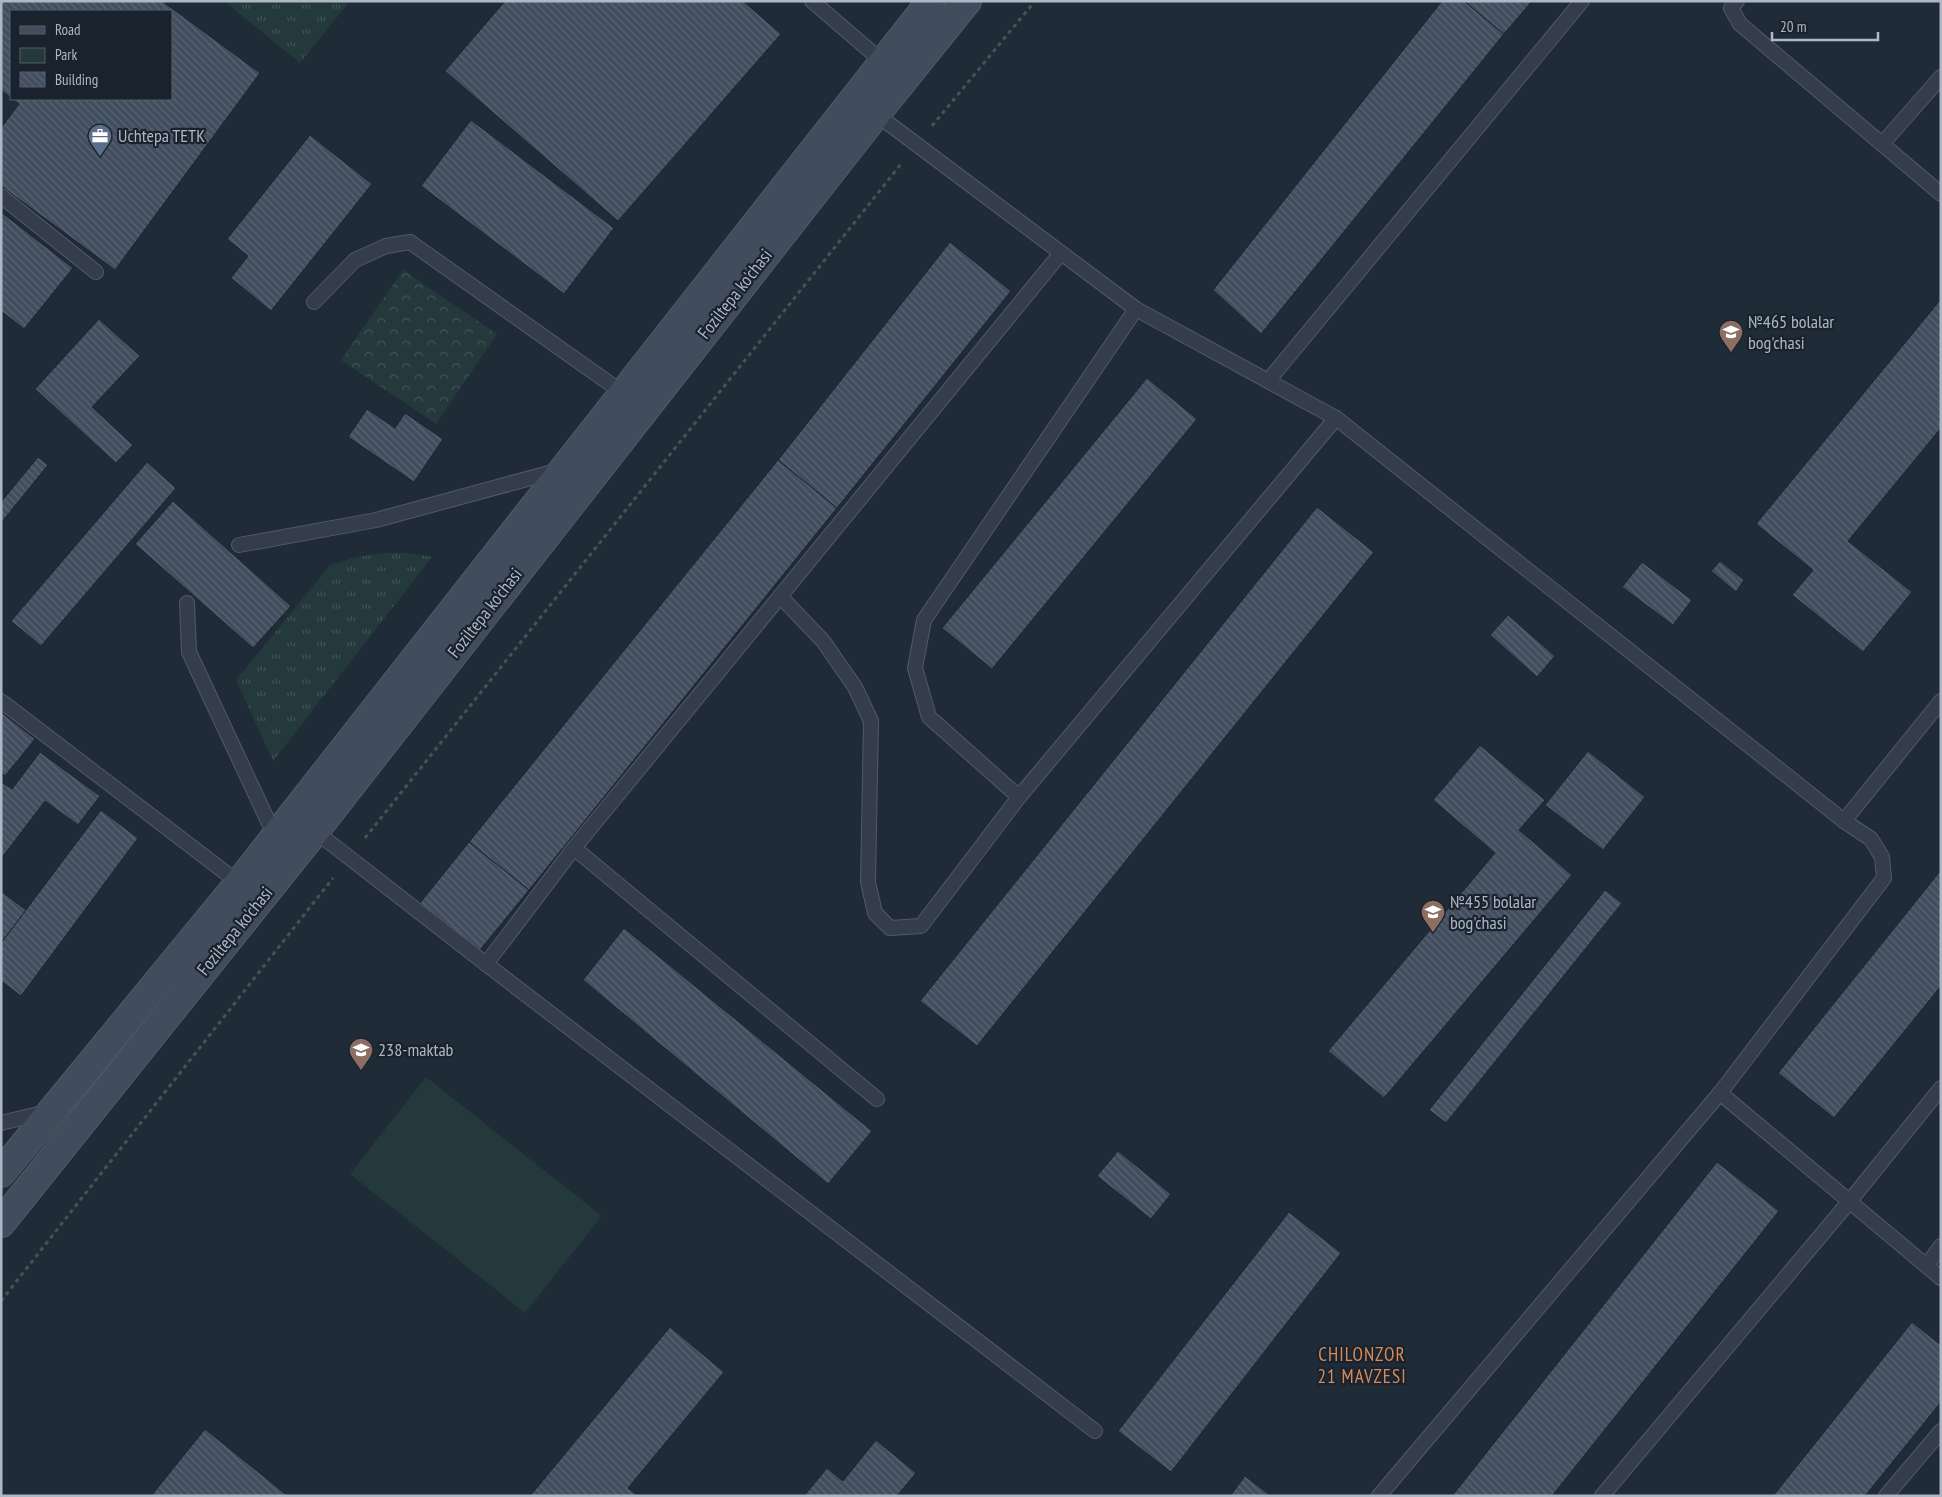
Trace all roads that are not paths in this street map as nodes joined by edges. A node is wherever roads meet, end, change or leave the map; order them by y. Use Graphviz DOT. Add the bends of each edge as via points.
graph roads {
  1 [pos="812,1"];
  2 [pos="931,1"];
  3 [pos="967,1"];
  4 [pos="1582,1"];
  5 [pos="1737,1"];
  6 [pos="883,62"];
  7 [pos="1941,77"];
  8 [pos="876,114"];
  9 [pos="1882,144"];
  10 [pos="1941,194"];
  11 [pos="1,196"];
  12 [pos="1061,253"];
  13 [pos="96,272"];
  14 [pos="314,302"];
  15 [pos="1136,308"];
  16 [pos="1268,381"];
  17 [pos="622,393"];
  18 [pos="1336,418"];
  19 [pos="564,469"];
  20 [pos="239,545"];
  21 [pos="780,596"];
  22 [pos="187,603"];
  23 [pos="1,701"];
  24 [pos="1941,701"];
  25 [pos="1019,797"];
  26 [pos="1844,820"];
  27 [pos="315,831"];
  28 [pos="275,836"];
  29 [pos="574,848"];
  30 [pos="239,882"];
  31 [pos="486,964"];
  32 [pos="1941,1088"];
  33 [pos="1720,1092"];
  34 [pos="877,1099"];
  35 [pos="52,1111"];
  36 [pos="1,1123"];
  37 [pos="1,1173"];
  38 [pos="1848,1202"];
  39 [pos="1,1223"];
  40 [pos="1941,1246"];
  41 [pos="1927,1265"];
  42 [pos="1941,1278"];
  43 [pos="1095,1430"];
  44 [pos="1941,1432"];
  45 [pos="1379,1496"];
  46 [pos="1602,1496"];
  47 [pos="1886,1496"];
  1 -- 6 [label="lane"];
  2 -- 6 [label="main road, Foziltepa ko'chasi"];
  3 -- 8 [label="main road, Foziltepa ko'chasi"];
  4 -- 16 [label="lane"];
  5 -- 9 [label="lane" via="1731,8 1740,24"];
  6 -- 17 [label="main road, Foziltepa ko'chasi"];
  7 -- 9 [label="lane"];
  8 -- 12 [label="lane"];
  8 -- 27 [label="main road, Foziltepa ko'chasi"];
  9 -- 10 [label="lane"];
  11 -- 13 [label="lane"];
  12 -- 15 [label="lane"];
  12 -- 21 [label="lane"];
  14 -- 17 [label="lane" via="355,260 386,246 410,242"];
  15 -- 16 [label="lane"];
  15 -- 25 [label="lane" via="924,620 915,668 930,717"];
  16 -- 18 [label="lane"];
  17 -- 19 [label="main road, Foziltepa ko'chasi"];
  18 -- 25 [label="lane"];
  18 -- 26 [label="lane"];
  19 -- 20 [label="lane" via="376,520"];
  19 -- 28 [label="main road, Foziltepa ko'chasi"];
  21 -- 25 [label="lane" via="823,641 855,687 870,721 868,882 874,913 890,928 921,926"];
  21 -- 29 [label="lane"];
  22 -- 28 [label="lane" via="189,652"];
  23 -- 30 [label="lane"];
  24 -- 26 [label="lane"];
  26 -- 33 [label="lane" via="1871,839 1882,857 1884,878"];
  27 -- 31 [label="lane"];
  27 -- 39 [label="main road, Foziltepa ko'chasi"];
  28 -- 30 [label="main road, Foziltepa ko'chasi"];
  29 -- 31 [label="lane"];
  29 -- 34 [label="lane"];
  30 -- 35 [label="main road, Foziltepa ko'chasi"];
  31 -- 43 [label="lane"];
  32 -- 38 [label="lane"];
  33 -- 38 [label="lane"];
  33 -- 45 [label="lane"];
  35 -- 36 [label="lane"];
  35 -- 37 [label="main road, Foziltepa ko'chasi"];
  38 -- 41 [label="lane"];
  38 -- 46 [label="lane"];
  40 -- 41 [label="lane"];
  41 -- 42 [label="lane"];
  44 -- 47 [label="lane"];
}
